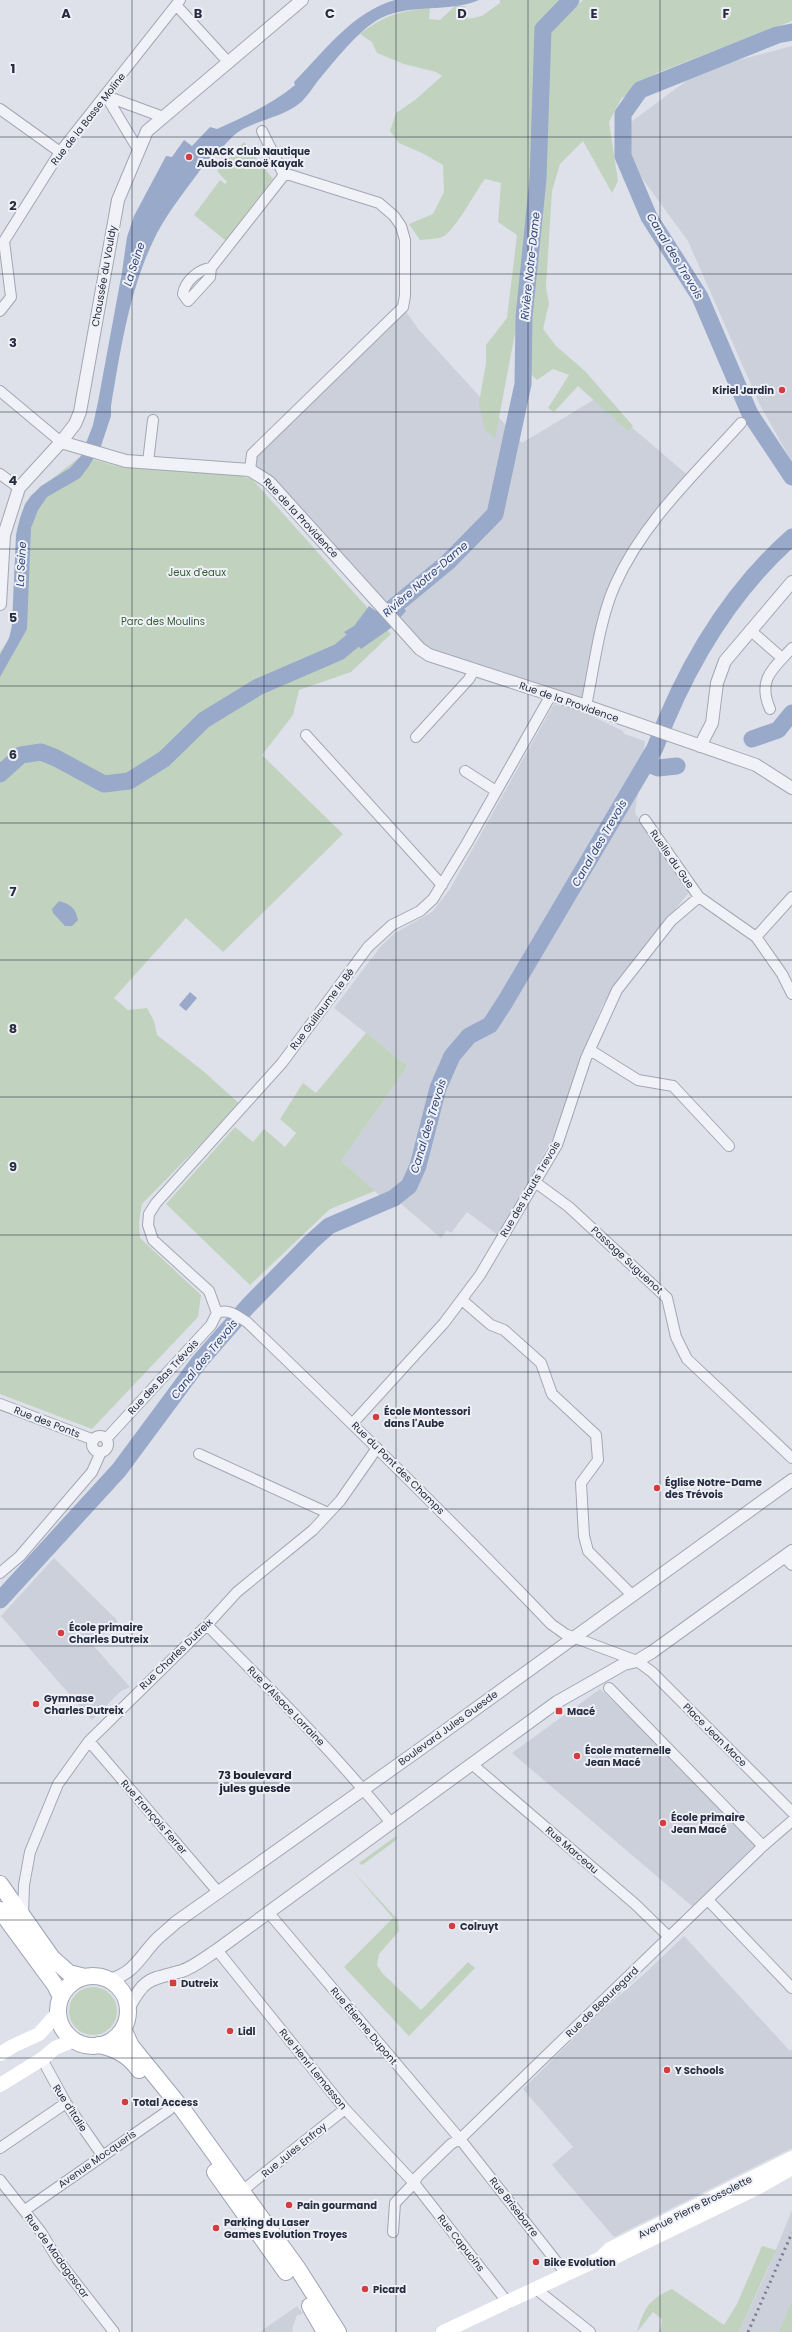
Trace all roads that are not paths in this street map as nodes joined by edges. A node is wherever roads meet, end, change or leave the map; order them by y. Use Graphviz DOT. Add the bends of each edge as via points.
graph roads {
  1 [pos="302,0"];
  2 [pos="178,3"];
  3 [pos="229,63"];
  4 [pos="106,96"];
  5 [pos="0,109"];
  6 [pos="164,117"];
  7 [pos="262,131"];
  8 [pos="139,151"];
  9 [pos="60,152"];
  10 [pos="284,175"];
  11 [pos="212,268"];
  12 [pos="0,311"];
  13 [pos="0,391"];
  14 [pos="153,420"];
  15 [pos="741,423"];
  16 [pos="62,442"];
  17 [pos="148,462"];
  18 [pos="250,470"];
  19 [pos="0,474"];
  20 [pos="19,488"];
  21 [pos="1,571"];
  22 [pos="792,582"];
  23 [pos="0,604"];
  24 [pos="750,630"];
  25 [pos="792,648"];
  26 [pos="782,658"];
  27 [pos="474,670"];
  28 [pos="551,695"];
  29 [pos="586,706"];
  30 [pos="770,709"];
  31 [pos="306,735"];
  32 [pos="416,737"];
  33 [pos="700,746"];
  34 [pos="465,771"];
  35 [pos="792,788"];
  36 [pos="496,791"];
  37 [pos="646,820"];
  38 [pos="442,885"];
  39 [pos="792,896"];
  40 [pos="699,897"];
  41 [pos="756,937"];
  42 [pos="792,994"];
  43 [pos="590,1050"];
  44 [pos="730,1146"];
  45 [pos="535,1182"];
  46 [pos="462,1300"];
  47 [pos="222,1312"];
  48 [pos="0,1404"];
  49 [pos="353,1423"];
  50 [pos="106,1439"];
  51 [pos="94,1440"];
  52 [pos="377,1448"];
  53 [pos="101,1452"];
  54 [pos="199,1454"];
  55 [pos="792,1458"];
  56 [pos="792,1480"];
  57 [pos="328,1513"];
  58 [pos="789,1558"];
  59 [pos="0,1573"];
  60 [pos="632,1595"];
  61 [pos="207,1625"];
  62 [pos="573,1637"];
  63 [pos="637,1660"];
  64 [pos="609,1688"];
  65 [pos="89,1741"];
  66 [pos="473,1765"];
  67 [pos="363,1788"];
  68 [pos="792,1812"];
  69 [pos="792,1821"];
  70 [pos="391,1823"];
  71 [pos="763,1846"];
  72 [pos="0,1884"];
  73 [pos="219,1893"];
  74 [pos="708,1900"];
  75 [pos="0,1910"];
  76 [pos="268,1912"];
  77 [pos="23,1915"];
  78 [pos="669,1937"];
  79 [pos="217,1950"];
  80 [pos="86,1977"];
  81 [pos="110,1980"];
  82 [pos="792,1988"];
  83 [pos="61,1997"];
  84 [pos="128,2009"];
  85 [pos="58,2013"];
  86 [pos="122,2030"];
  87 [pos="74,2040"];
  88 [pos="99,2045"];
  89 [pos="0,2054"];
  90 [pos="42,2059"];
  91 [pos="0,2085"];
  92 [pos="66,2102"];
  93 [pos="345,2109"];
  94 [pos="169,2110"];
  95 [pos="460,2140"];
  96 [pos="0,2148"];
  97 [pos="102,2155"];
  98 [pos="792,2158"];
  99 [pos="792,2168"];
  100 [pos="0,2180"];
  101 [pos="414,2183"];
  102 [pos="242,2191"];
  103 [pos="25,2210"];
  104 [pos="393,2232"];
  105 [pos="600,2258"];
  106 [pos="567,2275"];
  107 [pos="536,2289"];
  108 [pos="508,2303"];
  109 [pos="114,2332"];
  110 [pos="325,2332"];
  111 [pos="338,2332"];
  112 [pos="443,2332"];
  113 [pos="590,2332"];
  1 -- 3 [label="street, Chaussée du Vouldy"];
  2 -- 3 [label="street"];
  2 -- 4 [label="street, Rue de la Basse Moline"];
  3 -- 6 [label="street, Chaussée du Vouldy"];
  4 -- 6 [label="street"];
  4 -- 8 [label="street"];
  4 -- 9 [label="street, Rue de la Basse Moline"];
  5 -- 9 [label="street"];
  6 -- 8 [label="street, Chaussée du Vouldy" via="147,131"];
  7 -- 10 [label="street"];
  8 -- 16 [label="street, Chaussée du Vouldy" via="118,200 80,412"];
  9 -- 12 [label="street, Rue de la Basse Moline" via="4,240 11,297"];
  10 -- 11 [label="street"];
  10 -- 18 [label="street" via="379,203 394,216 401,226 405,240 405,296 403,307 252,454"];
  13 -- 16 [label="street"];
  14 -- 17 [label="street"];
  15 -- 29 [label="street" via="674,495 628,559 614,586 605,617"];
  16 -- 17 [label="street" via="126,461"];
  16 -- 20 [label="street, Chaussée du Vouldy"];
  17 -- 18 [label="street"];
  18 -- 27 [label="street, Rue de la Providence" via="269,482 420,649 429,655"];
  19 -- 20 [label="street"];
  20 -- 21 [label="street, Chaussée du Vouldy" via="4,535"];
  21 -- 23 [label="street, Chaussée du Vouldy"];
  22 -- 24 [label="street"];
  24 -- 26 [label="street"];
  24 -- 33 [label="street" via="725,661 717,683 712,723"];
  25 -- 26 [label="street"];
  26 -- 30 [label="street" via="767,675 764,686 765,698"];
  27 -- 28 [label="street, Rue de la Providence"];
  27 -- 32 [label="street" via="469,679"];
  28 -- 29 [label="street, Rue de la Providence"];
  28 -- 36 [label="street, Rue Guillaume le Bé"];
  29 -- 33 [label="street, Rue de la Providence"];
  31 -- 38 [label="street"];
  33 -- 35 [label="street, Rue de la Providence" via="756,765"];
  34 -- 36 [label="street"];
  36 -- 38 [label="street, Rue Guillaume le Bé"];
  37 -- 40 [label="street, Ruelle du Gue"];
  38 -- 47 [label="street, Rue Guillaume le Bé" via="420,911 392,925 368,947 282,1063 156,1202 149,1214 148,1226 152,1240 209,1291"];
  39 -- 41 [label="street"];
  40 -- 41 [label="street"];
  40 -- 43 [label="street, Rue des Hauts Trevois" via="671,921 617,990"];
  41 -- 42 [label="street" via="782,974"];
  43 -- 44 [label="street" via="638,1080 673,1086"];
  43 -- 45 [label="street, Rue des Hauts Trevois" via="557,1145"];
  45 -- 46 [label="street, Rue des Hauts Trevois" via="480,1275"];
  45 -- 55 [label="street, Passage Suguenot" via="569,1207 667,1298 676,1337 687,1359"];
  46 -- 49 [label="street, Rue des Hauts Trevois"];
  46 -- 60 [label="street" via="491,1325 504,1330 541,1363 552,1394 596,1435 598,1460 581,1483 584,1536 588,1552"];
  47 -- 49 [label="street, Rue du Pont des Champs" via="247,1322"];
  47 -- 50 [label="street, Rue des Bas Trévois"];
  48 -- 51 [label="street, Rue des Ponts"];
  49 -- 52 [label="street, Rue du Pont des Champs"];
  50 -- 51 [label="street" via="101,1436"];
  50 -- 53 [label="street" via="108,1446"];
  51 -- 53 [label="street" via="93,1447"];
  52 -- 57 [label="street, Rue Charles Dutreix" via="340,1501"];
  52 -- 62 [label="street, Rue du Pont des Champs" via="551,1624"];
  53 -- 59 [label="street" via="92,1472 20,1556"];
  54 -- 57 [label="street"];
  56 -- 60 [label="street, Boulevard Jules Guesde"];
  57 -- 61 [label="street, Rue Charles Dutreix" via="290,1550 237,1592"];
  58 -- 63 [label="street"];
  60 -- 62 [label="street, Boulevard Jules Guesde"];
  61 -- 65 [label="street, Rue Charles Dutreix"];
  61 -- 67 [label="street, Rue d'Alsace Lorraine" via="326,1746"];
  62 -- 63 [label="street, Rue du Pont des Champs"];
  62 -- 67 [label="street, Boulevard Jules Guesde"];
  63 -- 66 [label="street" via="624,1664 557,1702"];
  63 -- 68 [label="street, Place Jean Mace"];
  64 -- 71 [label="street"];
  65 -- 73 [label="street, Rue François Ferrer"];
  65 -- 77 [label="street, Rue Charles Dutreix" via="58,1784 30,1852 24,1885"];
  66 -- 70 [label="street"];
  66 -- 78 [label="street, Rue Marceau" via="635,1904"];
  67 -- 70 [label="street, Rue d'Alsace Lorraine"];
  67 -- 73 [label="street, Boulevard Jules Guesde"];
  69 -- 71 [label="street, Rue de Beauregard"];
  70 -- 76 [label="street"];
  71 -- 74 [label="street, Rue de Beauregard"];
  72 -- 77 [label="main road"];
  73 -- 81 [label="street, Boulevard Jules Guesde" via="175,1923 156,1940 132,1970"];
  74 -- 78 [label="street, Rue de Beauregard"];
  74 -- 82 [label="street"];
  75 -- 83 [label="main road"];
  76 -- 79 [label="street"];
  76 -- 95 [label="street, Rue Étienne Dupont"];
  77 -- 80 [label="main road" via="52,1958 69,1973"];
  78 -- 95 [label="street, Rue de Beauregard"];
  79 -- 84 [label="street" via="183,1970 148,1981 137,1992"];
  79 -- 93 [label="street, Rue Henri Lemasson"];
  80 -- 81 [label="main road" via="100,1976"];
  80 -- 83 [label="main road" via="71,1984"];
  81 -- 84 [label="main road" via="123,1992"];
  83 -- 85 [label="main road"];
  84 -- 86 [label="main road"];
  85 -- 87 [label="main road" via="63,2028"];
  85 -- 89 [label="main road" via="39,2034"];
  86 -- 88 [label="main road" via="116,2037"];
  86 -- 102 [label="main road" via="131,2046 183,2110"];
  87 -- 88 [label="main road" via="82,2044"];
  87 -- 90 [label="main road" via="55,2048"];
  88 -- 94 [label="main road" via="117,2050 128,2057"];
  90 -- 91 [label="main road"];
  90 -- 92 [label="street, Rue d'Italie"];
  92 -- 96 [label="street"];
  92 -- 97 [label="street, Rue d'Italie"];
  93 -- 101 [label="street, Rue Henri Lemasson"];
  93 -- 102 [label="street, Rue Jules Enfroy"];
  94 -- 97 [label="street, Avenue Mocqueris"];
  94 -- 110 [label="main road" via="298,2288"];
  95 -- 101 [label="street, Rue de Beauregard" via="451,2144"];
  95 -- 106 [label="street, Rue Brisebarre"];
  97 -- 103 [label="street, Avenue Mocqueris"];
  98 -- 105 [label="main road, Avenue Pierre Brossolette" via="610,2249"];
  99 -- 105 [label="main road, Avenue Pierre Brossolette" via="615,2258"];
  100 -- 103 [label="street, Rue de Madagascar"];
  101 -- 104 [label="street, Rue de Beauregard" via="394,2203"];
  101 -- 108 [label="street, Rue Capucins"];
  102 -- 111 [label="main road" via="312,2289"];
  103 -- 109 [label="street, Rue de Madagascar" via="58,2260"];
  105 -- 106 [label="main road, Avenue Pierre Brossolette"];
  106 -- 107 [label="main road, Avenue Pierre Brossolette"];
  107 -- 108 [label="main road, Avenue Pierre Brossolette"];
  107 -- 113 [label="street"];
  108 -- 112 [label="main road, Avenue Pierre Brossolette"];
}
